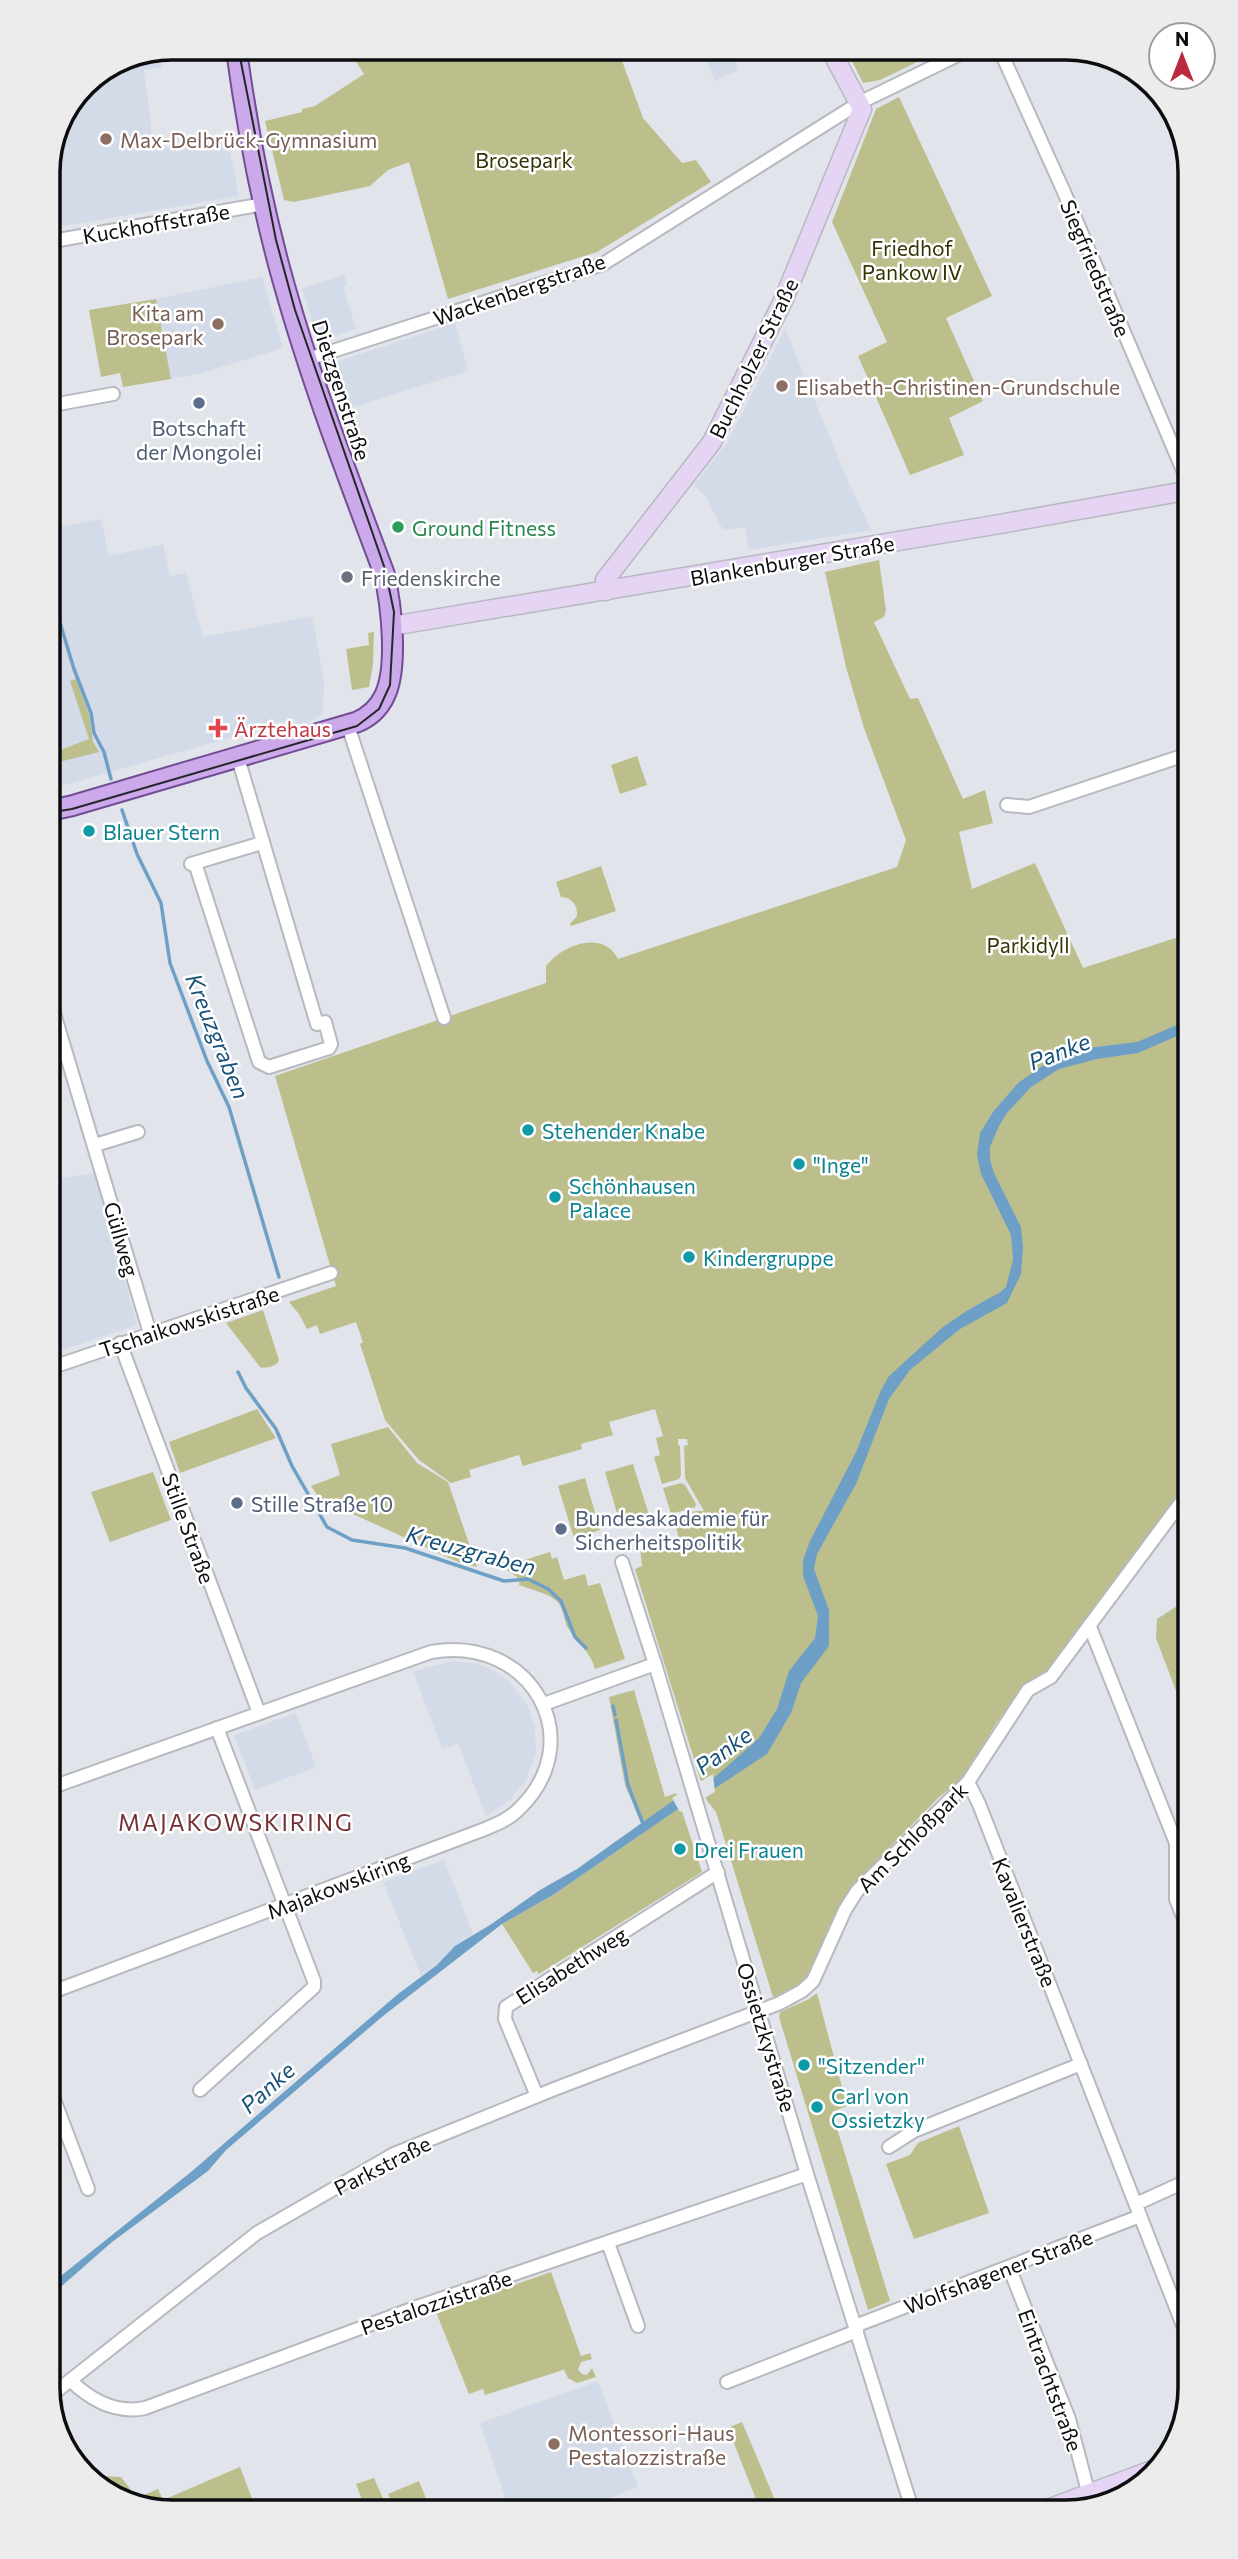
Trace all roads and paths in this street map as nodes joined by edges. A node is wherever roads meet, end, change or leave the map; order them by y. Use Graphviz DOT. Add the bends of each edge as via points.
graph roads {
  1 [pos="238,60"];
  2 [pos="836,60"];
  3 [pos="947,60"];
  4 [pos="1004,60"];
  5 [pos="859,103"];
  6 [pos="264,204"];
  7 [pos="60,240"];
  8 [pos="308,359"];
  9 [pos="113,394"];
  10 [pos="60,404"];
  11 [pos="1178,459"];
  12 [pos="1178,491"];
  13 [pos="606,591"];
  14 [pos="392,626"];
  15 [pos="344,727"];
  16 [pos="1178,757"];
  17 [pos="238,758"];
  18 [pos="1007,805"];
  19 [pos="60,808"];
  20 [pos="262,844"];
  21 [pos="444,1018"];
  22 [pos="60,1032"];
  23 [pos="138,1132"];
  24 [pos="95,1144"];
  25 [pos="331,1273"];
  26 [pos="150,1333"];
  27 [pos="120,1343"];
  28 [pos="60,1364"];
  29 [pos="1178,1507"];
  30 [pos="622,1562"];
  31 [pos="1090,1627"];
  32 [pos="655,1664"];
  33 [pos="544,1704"];
  34 [pos="259,1713"];
  35 [pos="217,1728"];
  36 [pos="968,1782"];
  37 [pos="60,1785"];
  38 [pos="718,1872"];
  39 [pos="1178,1904"];
  40 [pos="284,1905"];
  41 [pos="60,1989"];
  42 [pos="759,2009"];
  43 [pos="1081,2064"];
  44 [pos="200,2090"];
  45 [pos="537,2096"];
  46 [pos="60,2115"];
  47 [pos="889,2147"];
  48 [pos="807,2174"];
  49 [pos="1178,2187"];
  50 [pos="88,2189"];
  51 [pos="1138,2210"];
  52 [pos="608,2243"];
  53 [pos="1009,2267"];
  54 [pos="1178,2313"];
  55 [pos="638,2326"];
  56 [pos="856,2329"];
  57 [pos="71,2381"];
  58 [pos="727,2382"];
  59 [pos="60,2389"];
  60 [pos="1133,2478"];
  61 [pos="1089,2495"];
  62 [pos="1080,2498"];
  63 [pos="909,2500"];
  1 -- 6 [label="main road, Dietzgenstraße"];
  2 -- 5 [label="main road"];
  3 -- 5 [label="street, Wackenbergstraße"];
  4 -- 11 [label="street, Siegfriedstraße"];
  5 -- 8 [label="street, Wackenbergstraße" via="603,264"];
  5 -- 13 [label="main road, Buchholzer Straße" via="862,109 783,301 712,442 605,580"];
  6 -- 7 [label="street, Kuckhoffstraße"];
  6 -- 8 [label="main road, Dietzgenstraße"];
  8 -- 14 [label="main road, Dietzgenstraße" via="384,573"];
  9 -- 10 [label="street"];
  12 -- 13 [label="main road, Blankenburger Straße"];
  13 -- 14 [label="main road, Blankenburger Straße"];
  14 -- 15 [label="main road, Dietzgenstraße" via="389,684 383,699 372,714"];
  15 -- 17 [label="main road, Dietzgenstraße"];
  15 -- 21 [label="street"];
  16 -- 18 [label="street" via="1029,807"];
  17 -- 19 [label="main road, Dietzgenstraße"];
  17 -- 20 [label="street"];
  20 -- 20 [label="street" via="317,1024 325,1022 331,1044 269,1067 259,1062 193,864"];
  22 -- 24 [label="street, Güllweg"];
  23 -- 24 [label="street"];
  24 -- 26 [label="street, Güllweg"];
  25 -- 26 [label="street, Tschaikowskistraße"];
  26 -- 27 [label="street, Tschaikowskistraße"];
  27 -- 28 [label="street, Tschaikowskistraße"];
  27 -- 34 [label="street, Stille Straße"];
  29 -- 31 [label="street, Am Schloßpark"];
  30 -- 32 [label="street, Ossietzkystraße"];
  31 -- 36 [label="street, Am Schloßpark" via="1051,1677 1028,1690"];
  31 -- 39 [label="street" via="1175,1843"];
  32 -- 33 [label="street"];
  32 -- 38 [label="street, Ossietzkystraße"];
  33 -- 34 [label="street" via="507,1663 477,1651 444,1649"];
  33 -- 40 [label="street, Majakowskiring" via="547,1759 537,1785 517,1812 485,1829"];
  34 -- 35 [label="street"];
  35 -- 37 [label="street"];
  35 -- 40 [label="street"];
  36 -- 42 [label="street, Am Schloßpark" via="857,1891 807,1988"];
  36 -- 43 [label="street, Kavalierstraße"];
  38 -- 42 [label="street, Ossietzkystraße"];
  38 -- 45 [label="street, Elisabethweg" via="506,2007 505,2019"];
  40 -- 41 [label="street, Majakowskiring"];
  40 -- 44 [label="street" via="314,1980 312,1990"];
  42 -- 45 [label="street, Parkstraße"];
  42 -- 48 [label="street, Ossietzkystraße"];
  43 -- 47 [label="street" via="914,2131"];
  43 -- 51 [label="street, Kavalierstraße"];
  45 -- 57 [label="street, Parkstraße" via="394,2154 257,2233"];
  46 -- 50 [label="street"];
  48 -- 52 [label="street, Pestalozzistraße"];
  48 -- 56 [label="street, Ossietzkystraße"];
  49 -- 51 [label="street, Wolfshagener Straße"];
  51 -- 53 [label="street, Wolfshagener Straße"];
  51 -- 54 [label="street, Kavalierstraße"];
  52 -- 55 [label="street"];
  52 -- 57 [label="street, Pestalozzistraße" via="145,2408 110,2406"];
  53 -- 56 [label="street, Wolfshagener Straße"];
  53 -- 61 [label="street, Eintrachtstraße" via="1069,2419"];
  56 -- 58 [label="street, Wolfshagener Straße"];
  56 -- 63 [label="street, Ossietzkystraße"];
  57 -- 59 [label="street, Parkstraße"];
  60 -- 61 [label="main road"];
  61 -- 62 [label="main road"];
}
